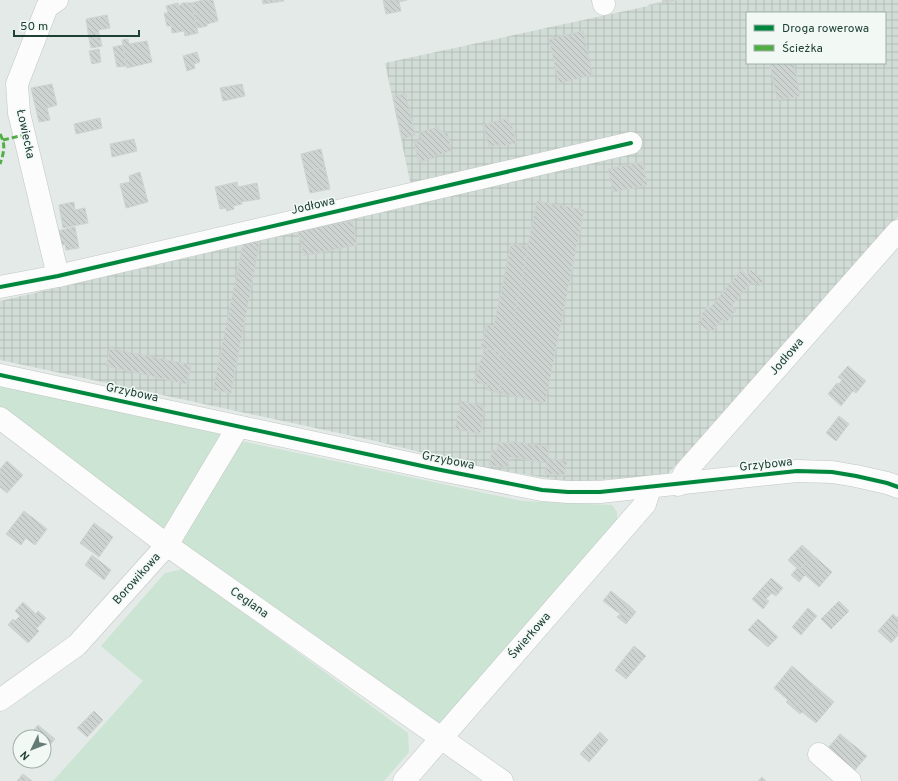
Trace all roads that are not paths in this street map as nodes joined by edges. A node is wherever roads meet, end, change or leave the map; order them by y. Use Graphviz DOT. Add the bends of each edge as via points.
graph roads {
  1 [pos="57,0"];
  2 [pos="631,143"];
  3 [pos="898,231"];
  4 [pos="58,276"];
  5 [pos="0,287"];
  6 [pos="0,375"];
  7 [pos="0,418"];
  8 [pos="238,427"];
  9 [pos="678,485"];
  10 [pos="898,487"];
  11 [pos="650,488"];
  12 [pos="167,545"];
  13 [pos="0,700"];
  14 [pos="442,738"];
  15 [pos="819,754"];
  16 [pos="404,781"];
  17 [pos="502,781"];
  18 [pos="850,781"];
  1 -- 4 [label="street, Łowiecka" via="47,7 18,84 19,114"];
  2 -- 4 [label="street, Jodłowa"];
  3 -- 9 [label="street, Jodłowa" via="686,471"];
  4 -- 5 [label="street, Jodłowa"];
  6 -- 8 [label="street, Grzybowa"];
  7 -- 12 [label="street, Ceglana"];
  8 -- 11 [label="street, Grzybowa" via="542,490 600,492"];
  8 -- 12 [label="street, Borowikowa"];
  9 -- 10 [label="street, Grzybowa" via="797,471 832,472"];
  9 -- 11 [label="street, Grzybowa"];
  11 -- 14 [label="street, Świerkowa" via="644,504"];
  12 -- 13 [label="street, Borowikowa" via="77,645"];
  12 -- 14 [label="street, Ceglana"];
  14 -- 16 [label="street, Świerkowa"];
  14 -- 17 [label="street, Ceglana"];
  15 -- 18 [label="street"];
}
